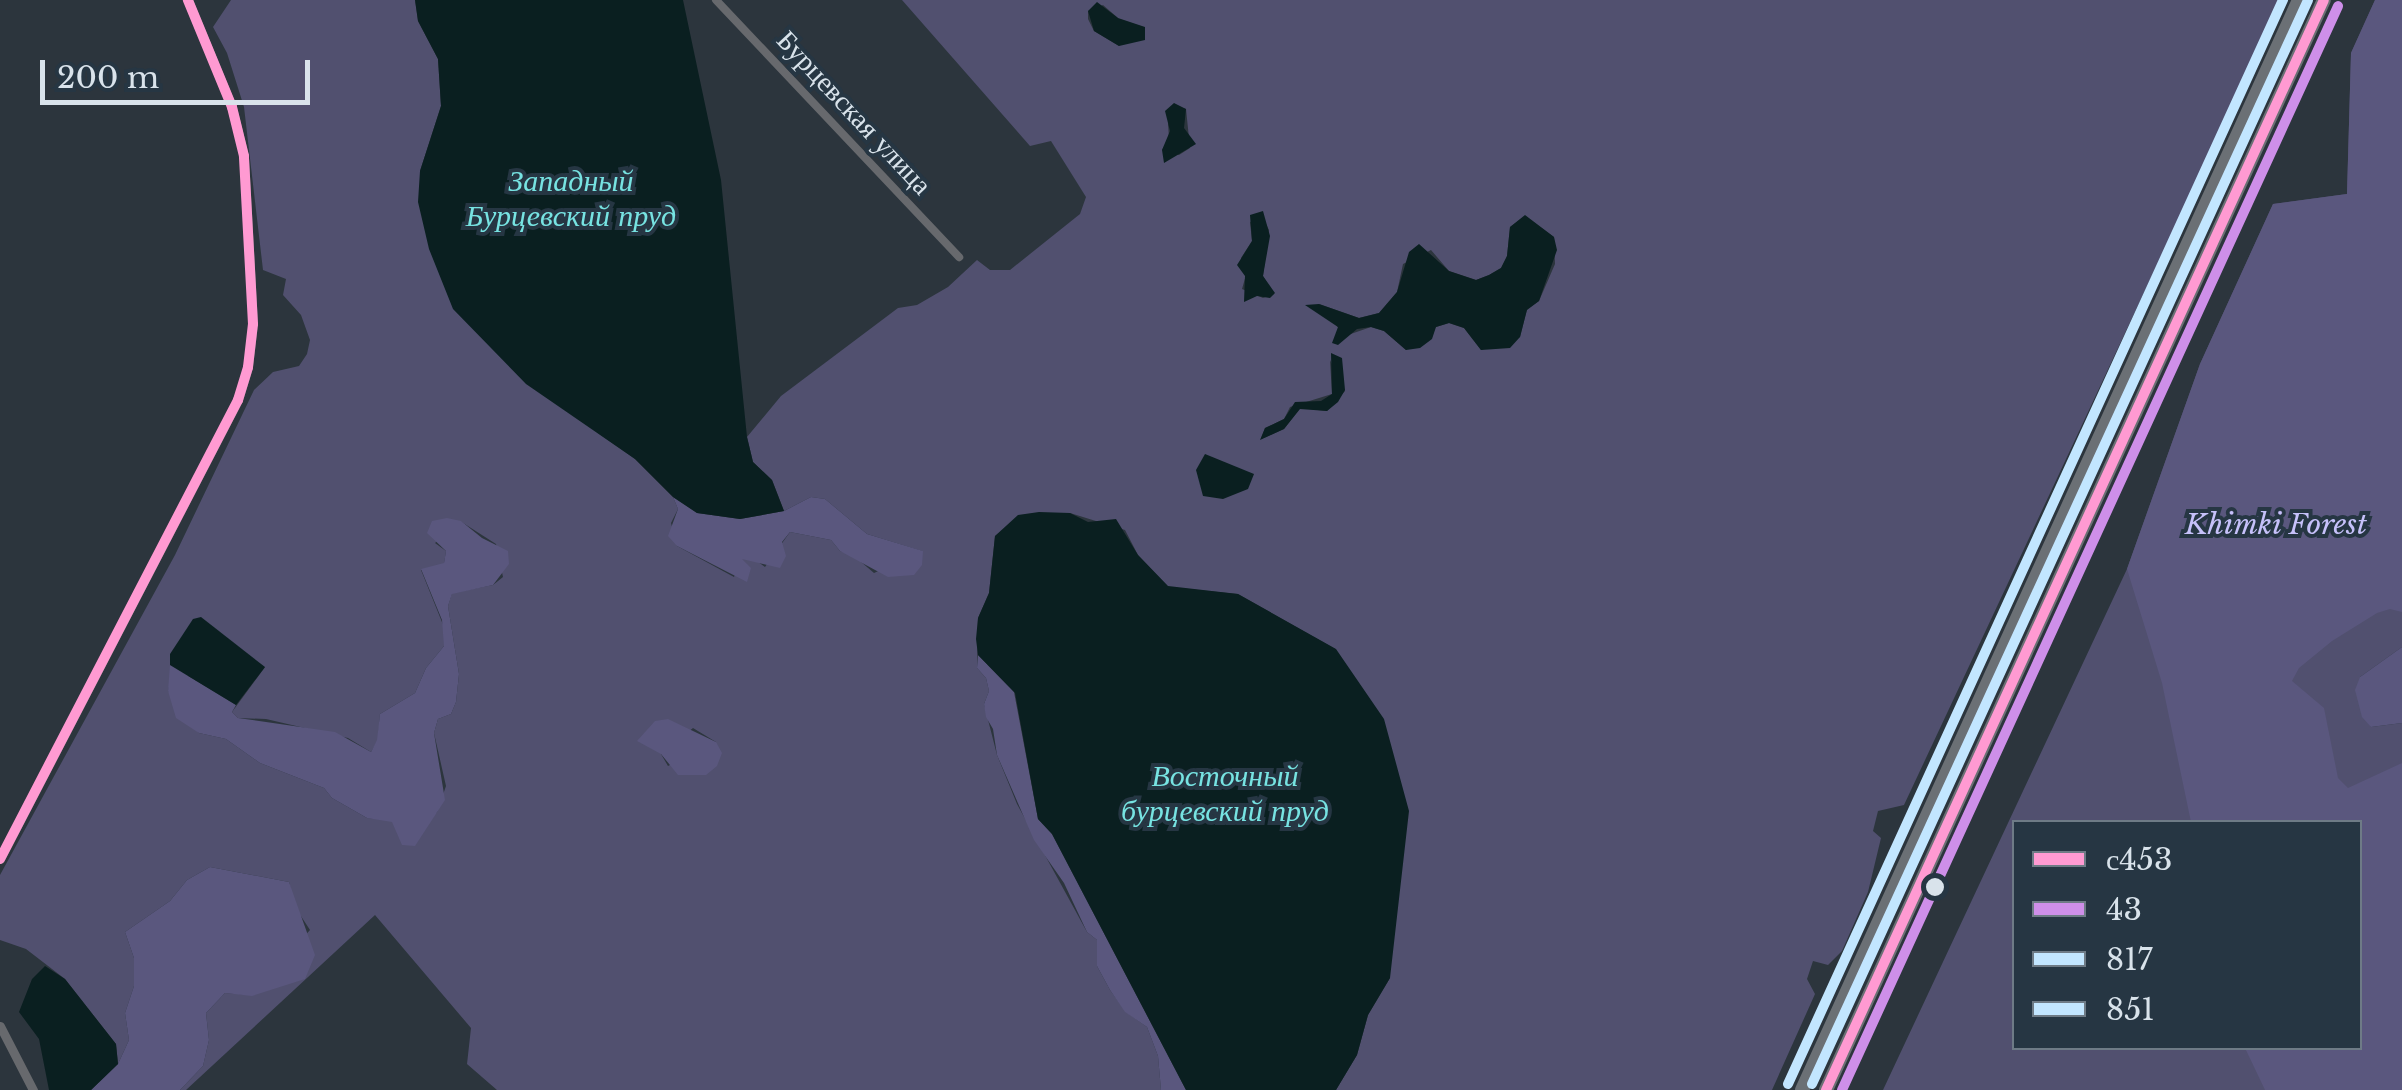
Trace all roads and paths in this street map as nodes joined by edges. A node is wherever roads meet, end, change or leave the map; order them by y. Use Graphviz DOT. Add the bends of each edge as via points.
graph roads {
  1 [pos="188,0"];
  2 [pos="716,0"];
  3 [pos="2299,0"];
  4 [pos="2324,0"];
  5 [pos="958,257"];
  6 [pos="0,859"];
  7 [pos="0,1026"];
  8 [pos="33,1090"];
  9 [pos="1802,1090"];
  10 [pos="1826,1090"];
  1 -- 6 [label="street" via="232,106 244,156 254,324 248,367 238,400"];
  2 -- 5 [label="street, Бурцевская улица"];
  3 -- 9 [label="highway"];
  4 -- 10 [label="highway"];
  7 -- 8 [label="street"];
}
